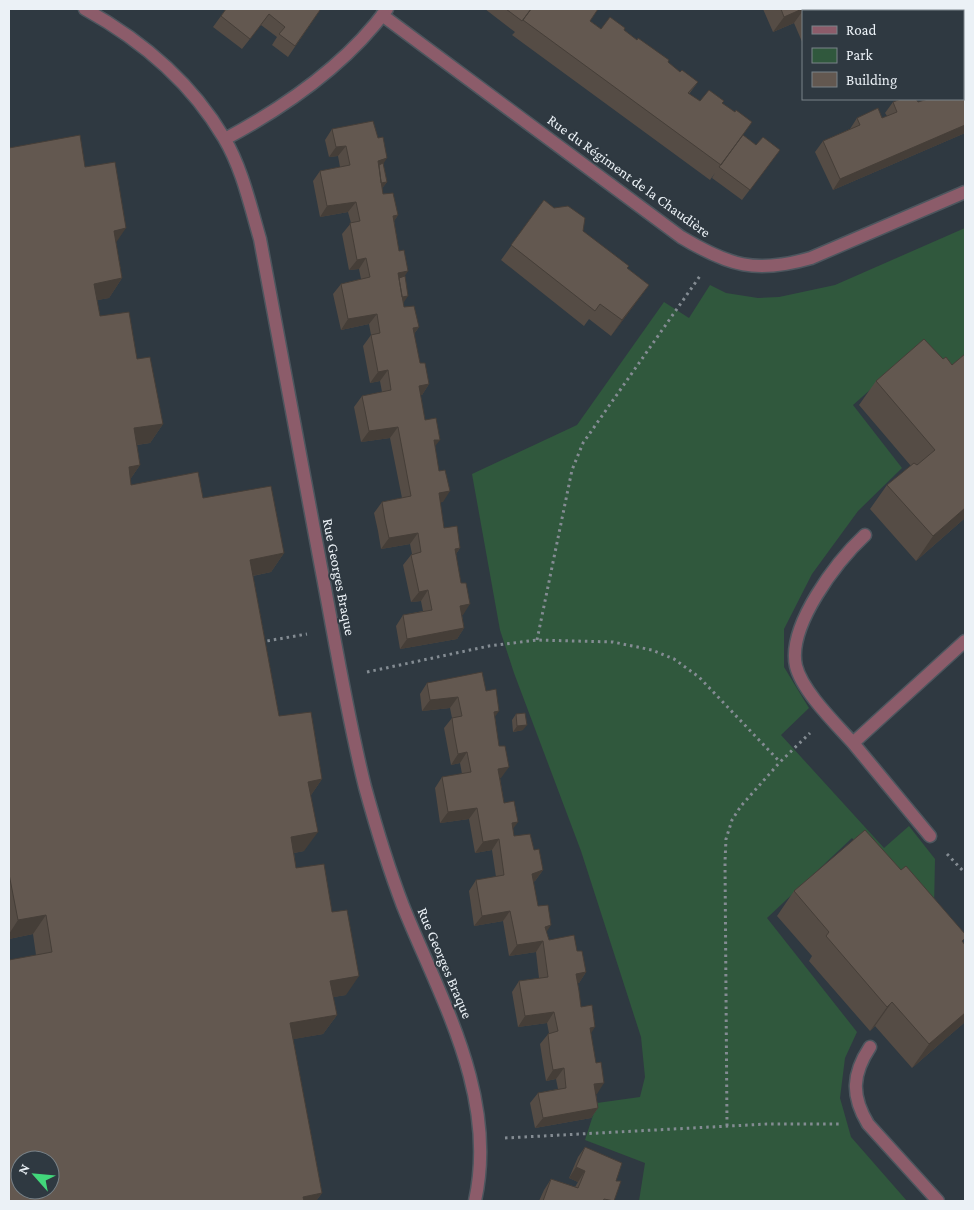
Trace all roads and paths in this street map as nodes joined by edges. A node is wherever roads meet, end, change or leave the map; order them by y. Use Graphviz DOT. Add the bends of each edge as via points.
graph roads {
  1 [pos="86,9"];
  2 [pos="384,12"];
  3 [pos="224,139"];
  4 [pos="965,192"];
  5 [pos="714,256"];
  6 [pos="865,535"];
  7 [pos="290,637"];
  8 [pos="537,640"];
  9 [pos="965,641"];
  10 [pos="257,642"];
  11 [pos="342,677"];
  12 [pos="829,716"];
  13 [pos="853,743"];
  14 [pos="780,762"];
  15 [pos="930,836"];
  16 [pos="870,1046"];
  17 [pos="868,1124"];
  18 [pos="727,1126"];
  19 [pos="480,1139"];
  20 [pos="475,1201"];
  21 [pos="938,1201"];
  1 -- 3 [label="street, Rue Georges Braque" via="134,38 156,56 205,109"];
  2 -- 3 [label="street, Rue du Régiment de la Chaudière" via="366,36 321,77"];
  2 -- 5 [label="street, Rue du Régiment de la Chaudière" via="681,237"];
  3 -- 11 [label="street, Rue Georges Braque" via="248,194 260,239"];
  4 -- 5 [label="street, Rue du Régiment de la Chaudière" via="794,263 746,266"];
  5 -- 8 [label="path" via="583,443 572,470"];
  6 -- 12 [label="street" via="836,565 814,601 804,620 795,654 802,680"];
  7 -- 10 [label="path"];
  8 -- 11 [label="path" via="489,646"];
  8 -- 14 [label="path" via="613,642 652,650 674,660 699,676"];
  9 -- 13 [label="street"];
  11 -- 19 [label="street, Rue Georges Braque" via="375,822 403,906 458,1036 474,1096"];
  12 -- 13 [label="street"];
  12 -- 14 [label="path"];
  13 -- 15 [label="street"];
  14 -- 18 [label="path" via="741,806 726,839"];
  16 -- 17 [label="street" via="855,1087 856,1099"];
  17 -- 18 [label="path"];
  17 -- 21 [label="street"];
  18 -- 19 [label="path"];
  19 -- 20 [label="street, Rue Georges Braque"];
}
